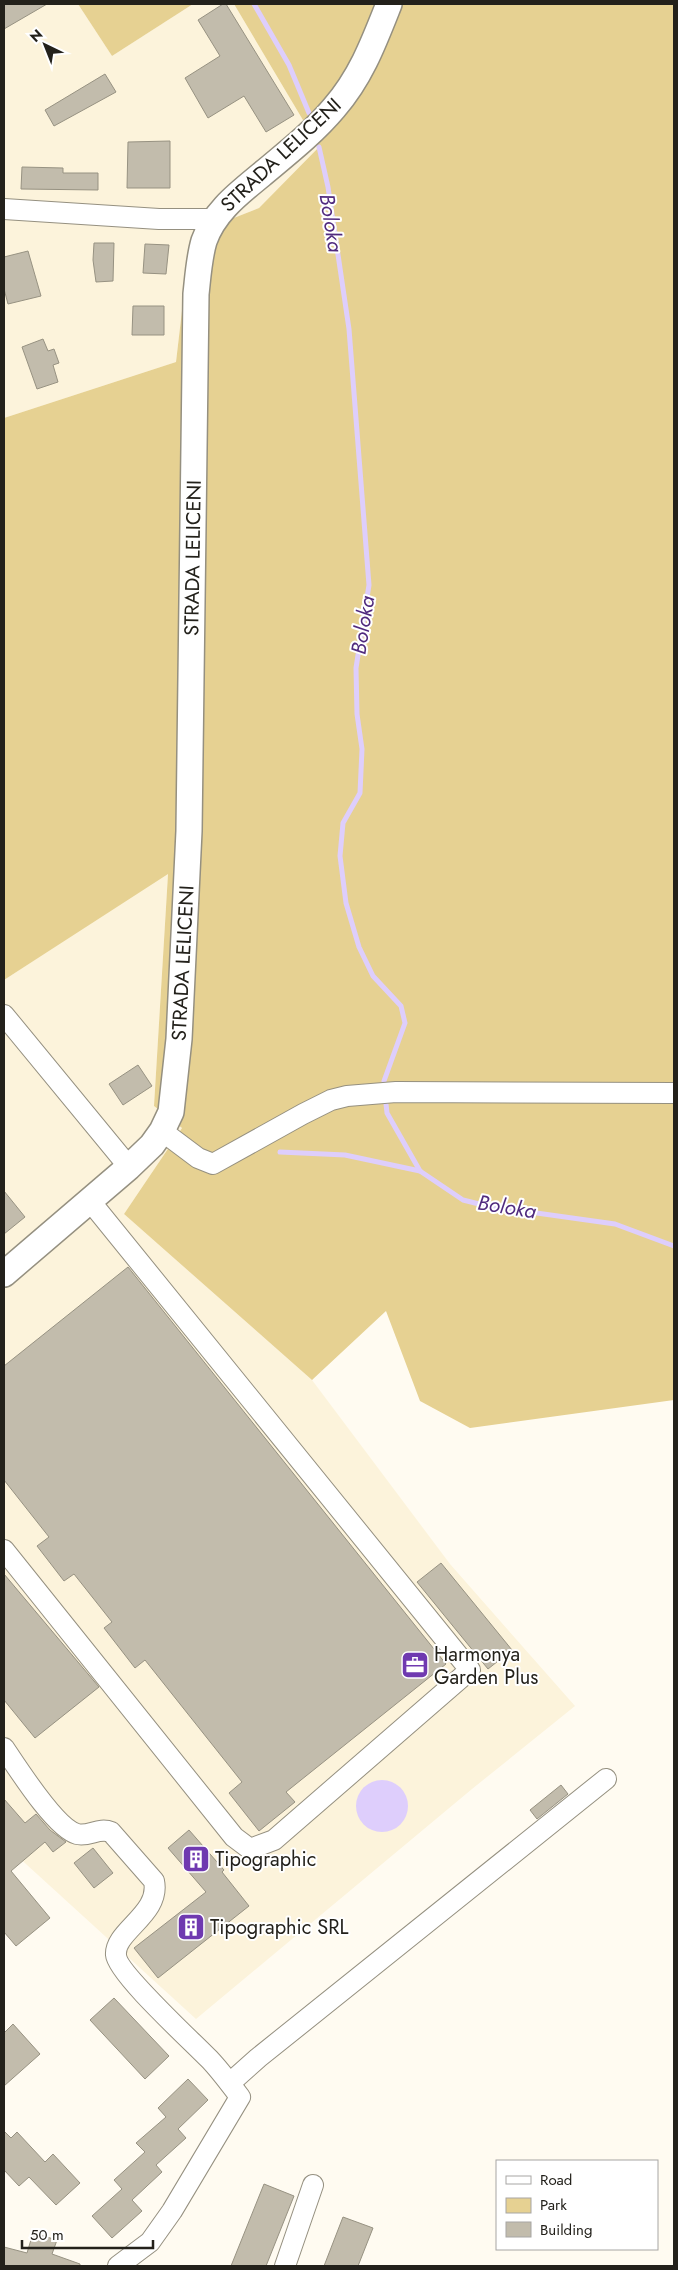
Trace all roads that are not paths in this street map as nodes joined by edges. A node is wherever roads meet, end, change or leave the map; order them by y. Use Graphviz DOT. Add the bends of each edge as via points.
graph roads {
  1 [pos="389,4"];
  2 [pos="4,209"];
  3 [pos="215,219"];
  4 [pos="4,1015"];
  5 [pos="674,1093"];
  6 [pos="162,1131"];
  7 [pos="129,1168"];
  8 [pos="90,1201"];
  9 [pos="4,1274"];
  10 [pos="4,1550"];
  11 [pos="4,1748"];
  12 [pos="606,1779"];
  13 [pos="230,2083"];
  14 [pos="313,2185"];
  15 [pos="118,2266"];
  16 [pos="285,2266"];
  1 -- 3 [label="main road, STRADA LELICENI" via="363,68 334,109 227,204"];
  2 -- 3 [label="street" via="159,219"];
  3 -- 6 [label="main road, STRADA LELICENI" via="204,240 196,294 189,830 180,1039 171,1112"];
  4 -- 7 [label="street"];
  5 -- 6 [label="street" via="405,1092 347,1096 303,1114 213,1164 198,1158"];
  6 -- 7 [label="main road, STRADA LELICENI"];
  7 -- 8 [label="main road, STRADA LELICENI"];
  8 -- 9 [label="main road, STRADA LELICENI"];
  8 -- 10 [label="street" via="470,1670 274,1840 250,1849 234,1838"];
  11 -- 13 [label="street" via="50,1813 67,1829 84,1835 100,1830 111,1832 154,1880 156,1890 147,1910 120,1942 115,1954 130,1979"];
  12 -- 13 [label="street"];
  13 -- 15 [label="street" via="240,2097 172,2211 150,2242"];
  14 -- 16 [label="street"];
}
